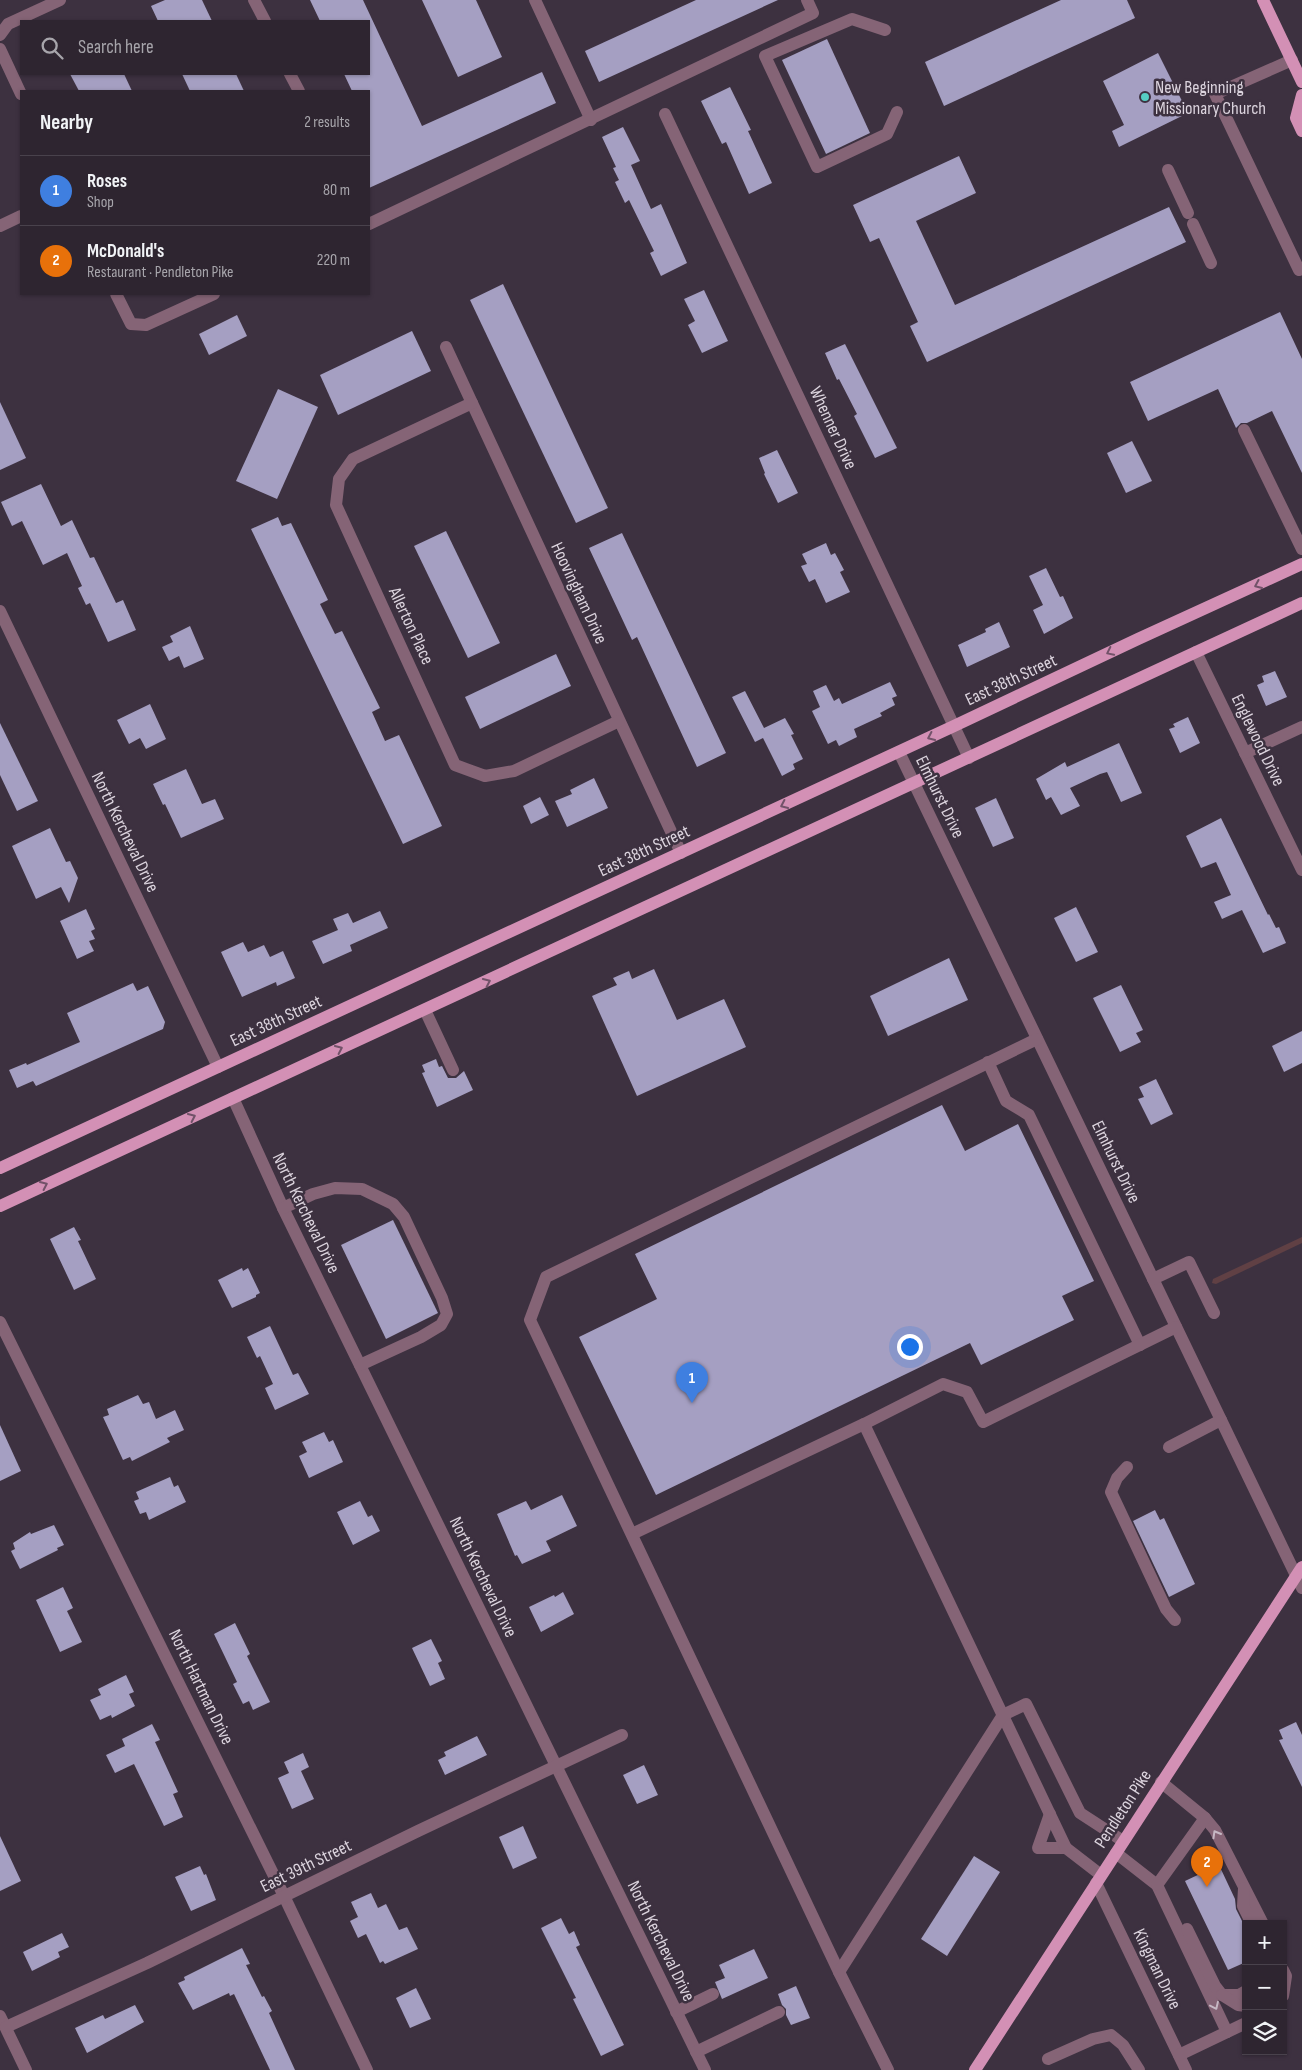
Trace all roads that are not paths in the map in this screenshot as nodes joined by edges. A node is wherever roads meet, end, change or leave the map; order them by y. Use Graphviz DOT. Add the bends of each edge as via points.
graph roads {
  1 [pos="60,0"];
  2 [pos="254,0"];
  3 [pos="535,0"];
  4 [pos="807,0"];
  5 [pos="1263,0"];
  6 [pos="264,20"];
  7 [pos="885,30"];
  8 [pos="0,36"];
  9 [pos="0,49"];
  10 [pos="1292,60"];
  11 [pos="291,75"];
  12 [pos="1302,82"];
  13 [pos="298,90"];
  14 [pos="20,92"];
  15 [pos="1302,95"];
  16 [pos="897,112"];
  17 [pos="666,114"];
  18 [pos="591,120"];
  19 [pos="1302,132"];
  20 [pos="1168,170"];
  21 [pos="20,216"];
  22 [pos="370,224"];
  23 [pos="0,226"];
  24 [pos="1211,264"];
  25 [pos="1299,270"];
  26 [pos="116,295"];
  27 [pos="212,295"];
  28 [pos="446,347"];
  29 [pos="472,403"];
  30 [pos="1244,430"];
  31 [pos="1302,549"];
  32 [pos="1302,564"];
  33 [pos="1302,603"];
  34 [pos="0,611"];
  35 [pos="1196,652"];
  36 [pos="619,721"];
  37 [pos="954,726"];
  38 [pos="1302,727"];
  39 [pos="899,752"];
  40 [pos="1245,753"];
  41 [pos="968,758"];
  42 [pos="914,783"];
  43 [pos="680,853"];
  44 [pos="1302,870"];
  45 [pos="425,1010"];
  46 [pos="1037,1039"];
  47 [pos="988,1062"];
  48 [pos="218,1067"];
  49 [pos="453,1070"];
  50 [pos="233,1098"];
  51 [pos="0,1168"];
  52 [pos="0,1206"];
  53 [pos="283,1208"];
  54 [pos="1153,1279"];
  55 [pos="1214,1312"];
  56 [pos="0,1322"];
  57 [pos="1176,1327"];
  58 [pos="1140,1345"];
  59 [pos="360,1365"];
  60 [pos="1221,1420"];
  61 [pos="864,1424"];
  62 [pos="1169,1447"];
  63 [pos="1126,1467"];
  64 [pos="632,1534"];
  65 [pos="1299,1571"];
  66 [pos="1302,1588"];
  67 [pos="1175,1620"];
  68 [pos="1003,1715"];
  69 [pos="622,1735"];
  70 [pos="556,1765"];
  71 [pos="1161,1782"];
  72 [pos="1050,1814"];
  73 [pos="1205,1818"];
  74 [pos="1123,1841"];
  75 [pos="1066,1848"];
  76 [pos="1116,1853"];
  77 [pos="1099,1879"];
  78 [pos="1157,1885"];
  79 [pos="1244,1887"];
  80 [pos="284,1896"];
  81 [pos="1164,1899"];
  82 [pos="1250,1920"];
  83 [pos="1261,1920"];
  84 [pos="839,1972"];
  85 [pos="1242,1993"];
  86 [pos="713,1994"];
  87 [pos="1222,1995"];
  88 [pos="1242,2006"];
  89 [pos="676,2012"];
  90 [pos="779,2012"];
  91 [pos="3,2021"];
  92 [pos="1242,2025"];
  93 [pos="1227,2032"];
  94 [pos="696,2052"];
  95 [pos="1179,2055"];
  96 [pos="1048,2059"];
  97 [pos="26,2070"];
  98 [pos="367,2070"];
  99 [pos="705,2070"];
  100 [pos="888,2070"];
  101 [pos="974,2070"];
  102 [pos="1140,2070"];
  103 [pos="1186,2070"];
  1 -- 8 [label="street" via="8,24"];
  2 -- 6 [label="street"];
  3 -- 18 [label="street"];
  4 -- 18 [label="street" via="813,13"];
  5 -- 10 [label="main road"];
  7 -- 16 [label="street" via="852,19 765,56 817,167 887,134"];
  9 -- 14 [label="street"];
  10 -- 12 [label="main road"];
  10 -- 25 [label="street" via="1215,94"];
  11 -- 13 [label="street"];
  15 -- 19 [label="main road" via="1296,118"];
  17 -- 37 [label="street, Whenner Drive"];
  18 -- 22 [label="street"];
  20 -- 24 [label="street"];
  21 -- 23 [label="street"];
  26 -- 27 [label="street" via="130,324 146,325"];
  28 -- 29 [label="street, Hoovingham Drive"];
  29 -- 36 [label="street, Hoovingham Drive"];
  29 -- 36 [label="street, Allerton Place" via="353,459 339,479 336,505 455,765 484,776 514,772"];
  30 -- 31 [label="street"];
  32 -- 37 [label="main road, East 38th Street, one-way"];
  33 -- 35 [label="main road"];
  34 -- 48 [label="street, North Kercheval Drive"];
  35 -- 40 [label="street, Englewood Drive"];
  35 -- 41 [label="main road"];
  36 -- 43 [label="street, Hoovingham Drive"];
  37 -- 39 [label="main road, East 38th Street, one-way"];
  37 -- 41 [label="street, Whenner Drive"];
  38 -- 40 [label="street"];
  39 -- 42 [label="street, Elmhurst Drive"];
  39 -- 43 [label="main road, East 38th Street, one-way"];
  40 -- 44 [label="street, Englewood Drive"];
  41 -- 42 [label="main road"];
  45 -- 42 [label="main road, one-way"];
  42 -- 46 [label="street, Elmhurst Drive"];
  43 -- 48 [label="main road, East 38th Street"];
  45 -- 49 [label="street"];
  50 -- 45 [label="main road, one-way"];
  46 -- 47 [label="street"];
  46 -- 54 [label="street, Elmhurst Drive"];
  47 -- 58 [label="street" via="1006,1101 1029,1115"];
  47 -- 64 [label="street" via="546,1277 530,1320"];
  48 -- 51 [label="main road, East 38th Street"];
  52 -- 50 [label="main road, one-way"];
  50 -- 53 [label="street, North Kercheval Drive"];
  53 -- 59 [label="street, North Kercheval Drive"];
  53 -- 59 [label="street" via="334,1188 362,1188 392,1204 404,1218 447,1314 441,1325 421,1337"];
  54 -- 55 [label="street" via="1189,1262"];
  54 -- 57 [label="street, Elmhurst Drive"];
  56 -- 80 [label="street, North Hartman Drive"];
  57 -- 58 [label="street"];
  57 -- 60 [label="street, Elmhurst Drive"];
  58 -- 61 [label="street" via="982,1422 967,1392 943,1384"];
  59 -- 70 [label="street, North Kercheval Drive"];
  60 -- 62 [label="street"];
  60 -- 65 [label="street, Elmhurst Drive"];
  61 -- 64 [label="street"];
  61 -- 68 [label="street"];
  63 -- 67 [label="street" via="1111,1492 1166,1609"];
  64 -- 84 [label="street"];
  65 -- 66 [label="street, Elmhurst Drive"];
  65 -- 71 [label="main road, Pendleton Pike"];
  68 -- 72 [label="street"];
  68 -- 74 [label="street" via="1026,1704 1080,1813"];
  68 -- 84 [label="street"];
  69 -- 70 [label="street, East 39th Street"];
  70 -- 80 [label="street, East 39th Street"];
  70 -- 89 [label="street, North Kercheval Drive"];
  71 -- 73 [label="street"];
  71 -- 74 [label="main road, Pendleton Pike"];
  72 -- 75 [label="street"];
  72 -- 75 [label="street" via="1038,1848"];
  73 -- 78 [label="street"];
  79 -- 73 [label="street, one-way" via="1215,1830"];
  74 -- 76 [label="main road, Pendleton Pike"];
  75 -- 77 [label="street"];
  76 -- 77 [label="main road, Pendleton Pike"];
  76 -- 78 [label="street"];
  77 -- 95 [label="street, Kingman Drive"];
  77 -- 101 [label="main road, Pendleton Pike"];
  78 -- 81 [label="street"];
  79 -- 82 [label="street" via="1243,1906"];
  79 -- 83 [label="street"];
  80 -- 91 [label="street, East 39th Street" via="147,1963"];
  80 -- 98 [label="street, North Hartman Drive"];
  81 -- 87 [label="street" via="1177,1909"];
  81 -- 93 [label="street, one-way"];
  84 -- 100 [label="street"];
  85 -- 87 [label="street"];
  86 -- 89 [label="street"];
  87 -- 88 [label="street"];
  89 -- 94 [label="street, North Kercheval Drive"];
  90 -- 94 [label="street"];
  91 -- 97 [label="street"];
  92 -- 93 [label="street"];
  93 -- 95 [label="street"];
  94 -- 99 [label="street, North Kercheval Drive"];
  95 -- 103 [label="street, Kingman Drive"];
  96 -- 102 [label="street" via="1093,2039 1111,2035 1123,2045"];
}
